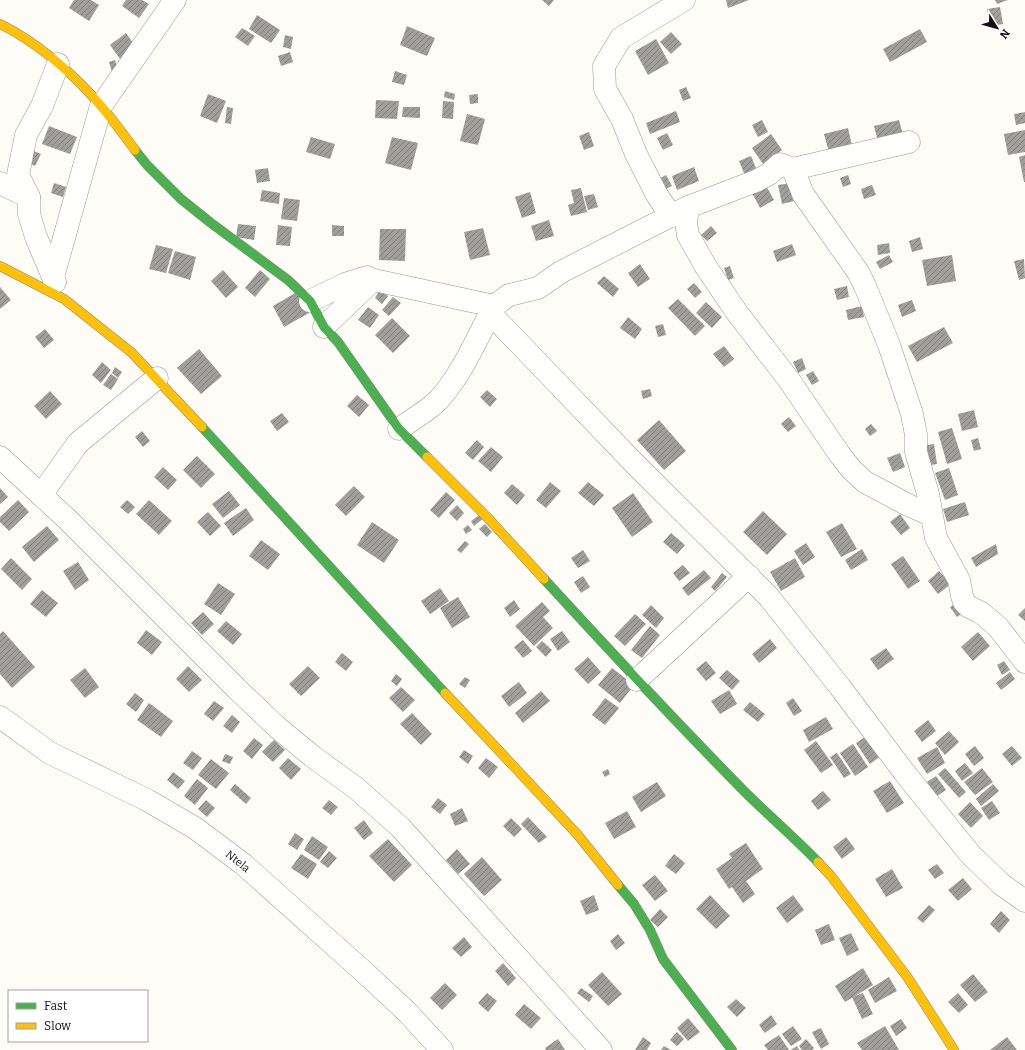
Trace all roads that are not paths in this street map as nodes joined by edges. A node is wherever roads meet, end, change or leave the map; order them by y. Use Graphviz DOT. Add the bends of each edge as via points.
graph roads {
  1 [pos="175,0"];
  2 [pos="684,0"];
  3 [pos="0,24"];
  4 [pos="58,64"];
  5 [pos="101,106"];
  6 [pos="909,142"];
  7 [pos="793,170"];
  8 [pos="0,183"];
  9 [pos="29,197"];
  10 [pos="679,211"];
  11 [pos="0,266"];
  12 [pos="53,277"];
  13 [pos="374,280"];
  14 [pos="64,299"];
  15 [pos="310,301"];
  16 [pos="492,310"];
  17 [pos="324,327"];
  18 [pos="156,378"];
  19 [pos="399,429"];
  20 [pos="0,457"];
  21 [pos="41,496"];
  22 [pos="931,515"];
  23 [pos="749,576"];
  24 [pos="1025,662"];
  25 [pos="637,680"];
  26 [pos="0,717"];
  27 [pos="1025,901"];
  28 [pos="442,1050"];
  29 [pos="601,1050"];
  30 [pos="732,1050"];
  31 [pos="954,1050"];
  1 -- 5 [label="street"];
  2 -- 10 [label="street" via="621,38 604,66 605,89 657,195"];
  3 -- 4 [label="street" via="18,33"];
  4 -- 5 [label="street"];
  4 -- 9 [label="street" via="42,106 26,135 18,175"];
  5 -- 12 [label="street"];
  5 -- 15 [label="street" via="147,165 182,199 288,280"];
  6 -- 7 [label="street"];
  7 -- 10 [label="street" via="780,164 756,181"];
  7 -- 22 [label="street" via="803,194 858,272 889,345 912,414 916,452"];
  8 -- 9 [label="street"];
  9 -- 12 [label="street" via="29,214"];
  10 -- 16 [label="street" via="561,272 538,288 509,295"];
  10 -- 22 [label="street" via="698,254 738,314 789,380 852,470 865,482"];
  11 -- 14 [label="street"];
  12 -- 14 [label="street"];
  13 -- 17 [label="street"];
  14 -- 18 [label="street" via="131,352"];
  15 -- 16 [label="street" via="345,284 367,277"];
  15 -- 17 [label="street"];
  16 -- 19 [label="street" via="447,391 433,406"];
  16 -- 23 [label="street" via="634,464"];
  17 -- 19 [label="street" via="338,342"];
  18 -- 21 [label="street" via="78,443"];
  18 -- 30 [label="street" via="402,648 577,834 634,904 650,930 663,959"];
  19 -- 25 [label="street" via="487,517"];
  20 -- 21 [label="street"];
  21 -- 29 [label="street" via="278,728 356,788 400,827"];
  22 -- 24 [label="street" via="936,538 959,580 964,602 998,627"];
  23 -- 25 [label="street"];
  23 -- 27 [label="street" via="788,621 970,854 1001,884"];
  25 -- 31 [label="street" via="745,792 831,876 908,978"];
  26 -- 28 [label="street, Ntela" via="50,753 147,800 195,828 243,864 406,1011"];
}
